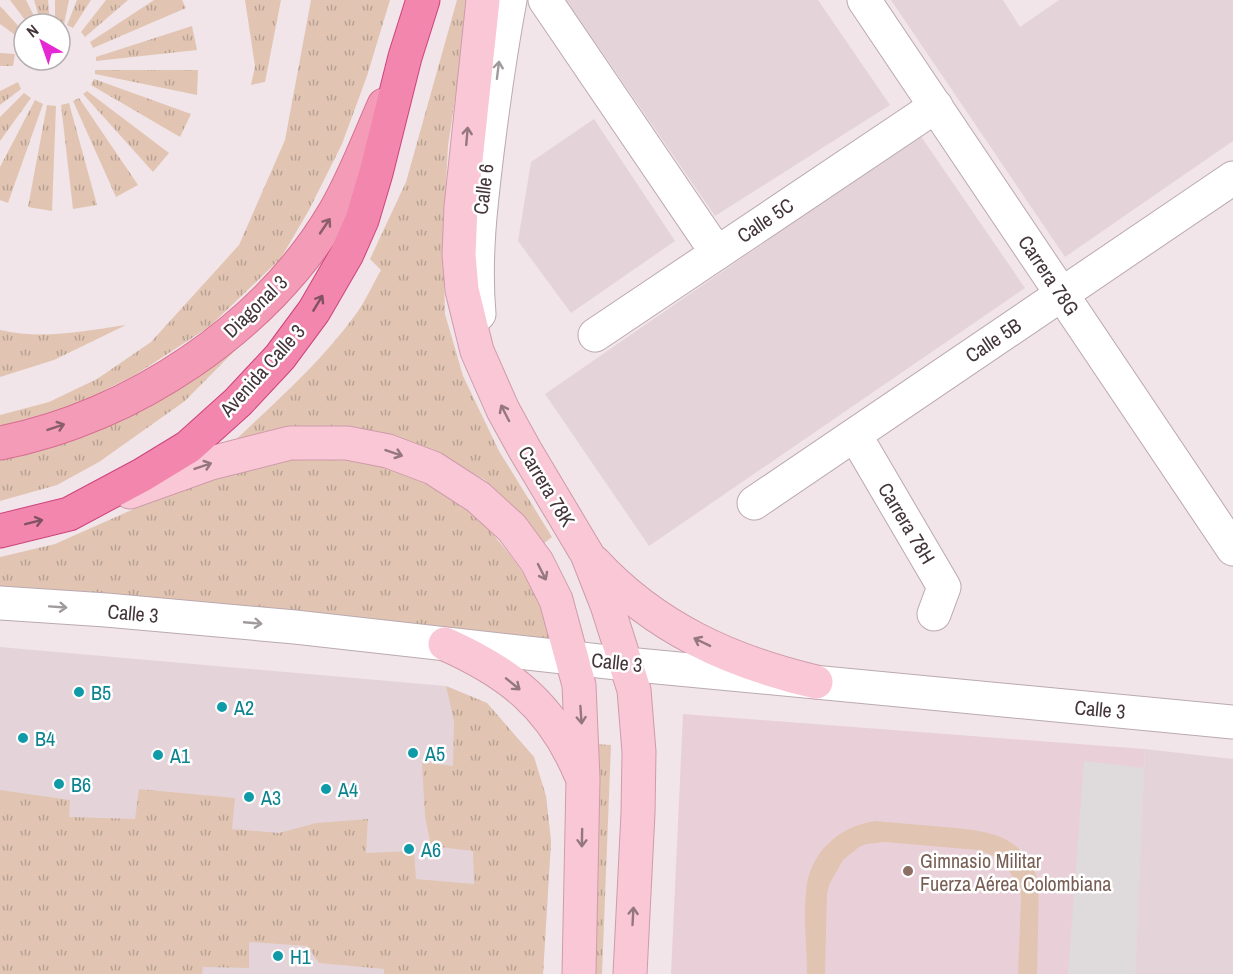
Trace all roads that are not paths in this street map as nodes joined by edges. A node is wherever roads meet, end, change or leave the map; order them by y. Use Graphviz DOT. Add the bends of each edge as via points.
graph roads {
  1 [pos="423,0"];
  2 [pos="483,0"];
  3 [pos="510,0"];
  4 [pos="545,0"];
  5 [pos="864,0"];
  6 [pos="405,57"];
  7 [pos="936,106"];
  8 [pos="1233,178"];
  9 [pos="717,253"];
  10 [pos="1062,294"];
  11 [pos="595,335"];
  12 [pos="489,378"];
  13 [pos="855,435"];
  14 [pos="0,442"];
  15 [pos="754,503"];
  16 [pos="69,514"];
  17 [pos="0,531"];
  18 [pos="1233,549"];
  19 [pos="587,554"];
  20 [pos="0,603"];
  21 [pos="934,614"];
  22 [pos="445,644"];
  23 [pos="573,657"];
  24 [pos="626,664"];
  25 [pos="816,682"];
  26 [pos="1233,722"];
  27 [pos="583,779"];
  28 [pos="579,974"];
  29 [pos="630,974"];
  1 -- 6 [label="highway, Avenida Calle 3"];
  12 -- 2 [label="main road, Carrera 78K, one-way" via="467,311 459,255 468,124"];
  12 -- 3 [label="street, Calle 6, one-way" via="477,289 479,218"];
  4 -- 9 [label="street"];
  5 -- 7 [label="street, Carrera 78G"];
  14 -- 6 [label="main road, Diagonal 3, one-way" via="66,424 139,392 181,368 251,314 283,282 334,213"];
  16 -- 6 [label="highway, Avenida Calle 3, one-way" via="188,447 280,357 314,311 362,220"];
  7 -- 9 [label="street, Calle 5C"];
  7 -- 10 [label="street, Carrera 78G"];
  8 -- 10 [label="street, Calle 5B"];
  9 -- 11 [label="street, Calle 5C"];
  10 -- 13 [label="street, Calle 5B"];
  10 -- 18 [label="street, Carrera 78G"];
  19 -- 12 [label="main road, Carrera 78K, one-way" via="525,450"];
  13 -- 15 [label="street, Calle 5B"];
  13 -- 21 [label="street, Carrera 78H" via="944,587"];
  17 -- 16 [label="highway, Avenida Calle 3, one-way"];
  16 -- 23 [label="main road, one-way" via="211,463 290,443 346,443 388,451 433,468 478,497 512,528 537,562 556,600"];
  19 -- 24 [label="main road, Carrera 78K"];
  25 -- 19 [label="main road, one-way" via="773,672 690,637 634,599"];
  20 -- 22 [label="street, Calle 3, one-way" via="295,627"];
  22 -- 23 [label="street, Calle 3"];
  22 -- 27 [label="main road, one-way" via="477,659 529,696 562,737"];
  23 -- 24 [label="street, Calle 3"];
  23 -- 27 [label="main road, one-way" via="579,685"];
  24 -- 25 [label="street, Calle 3"];
  29 -- 24 [label="main road, Carrera 78K, one-way" via="639,752 634,690"];
  25 -- 26 [label="street, Calle 3"];
  27 -- 28 [label="main road, one-way"];
}
